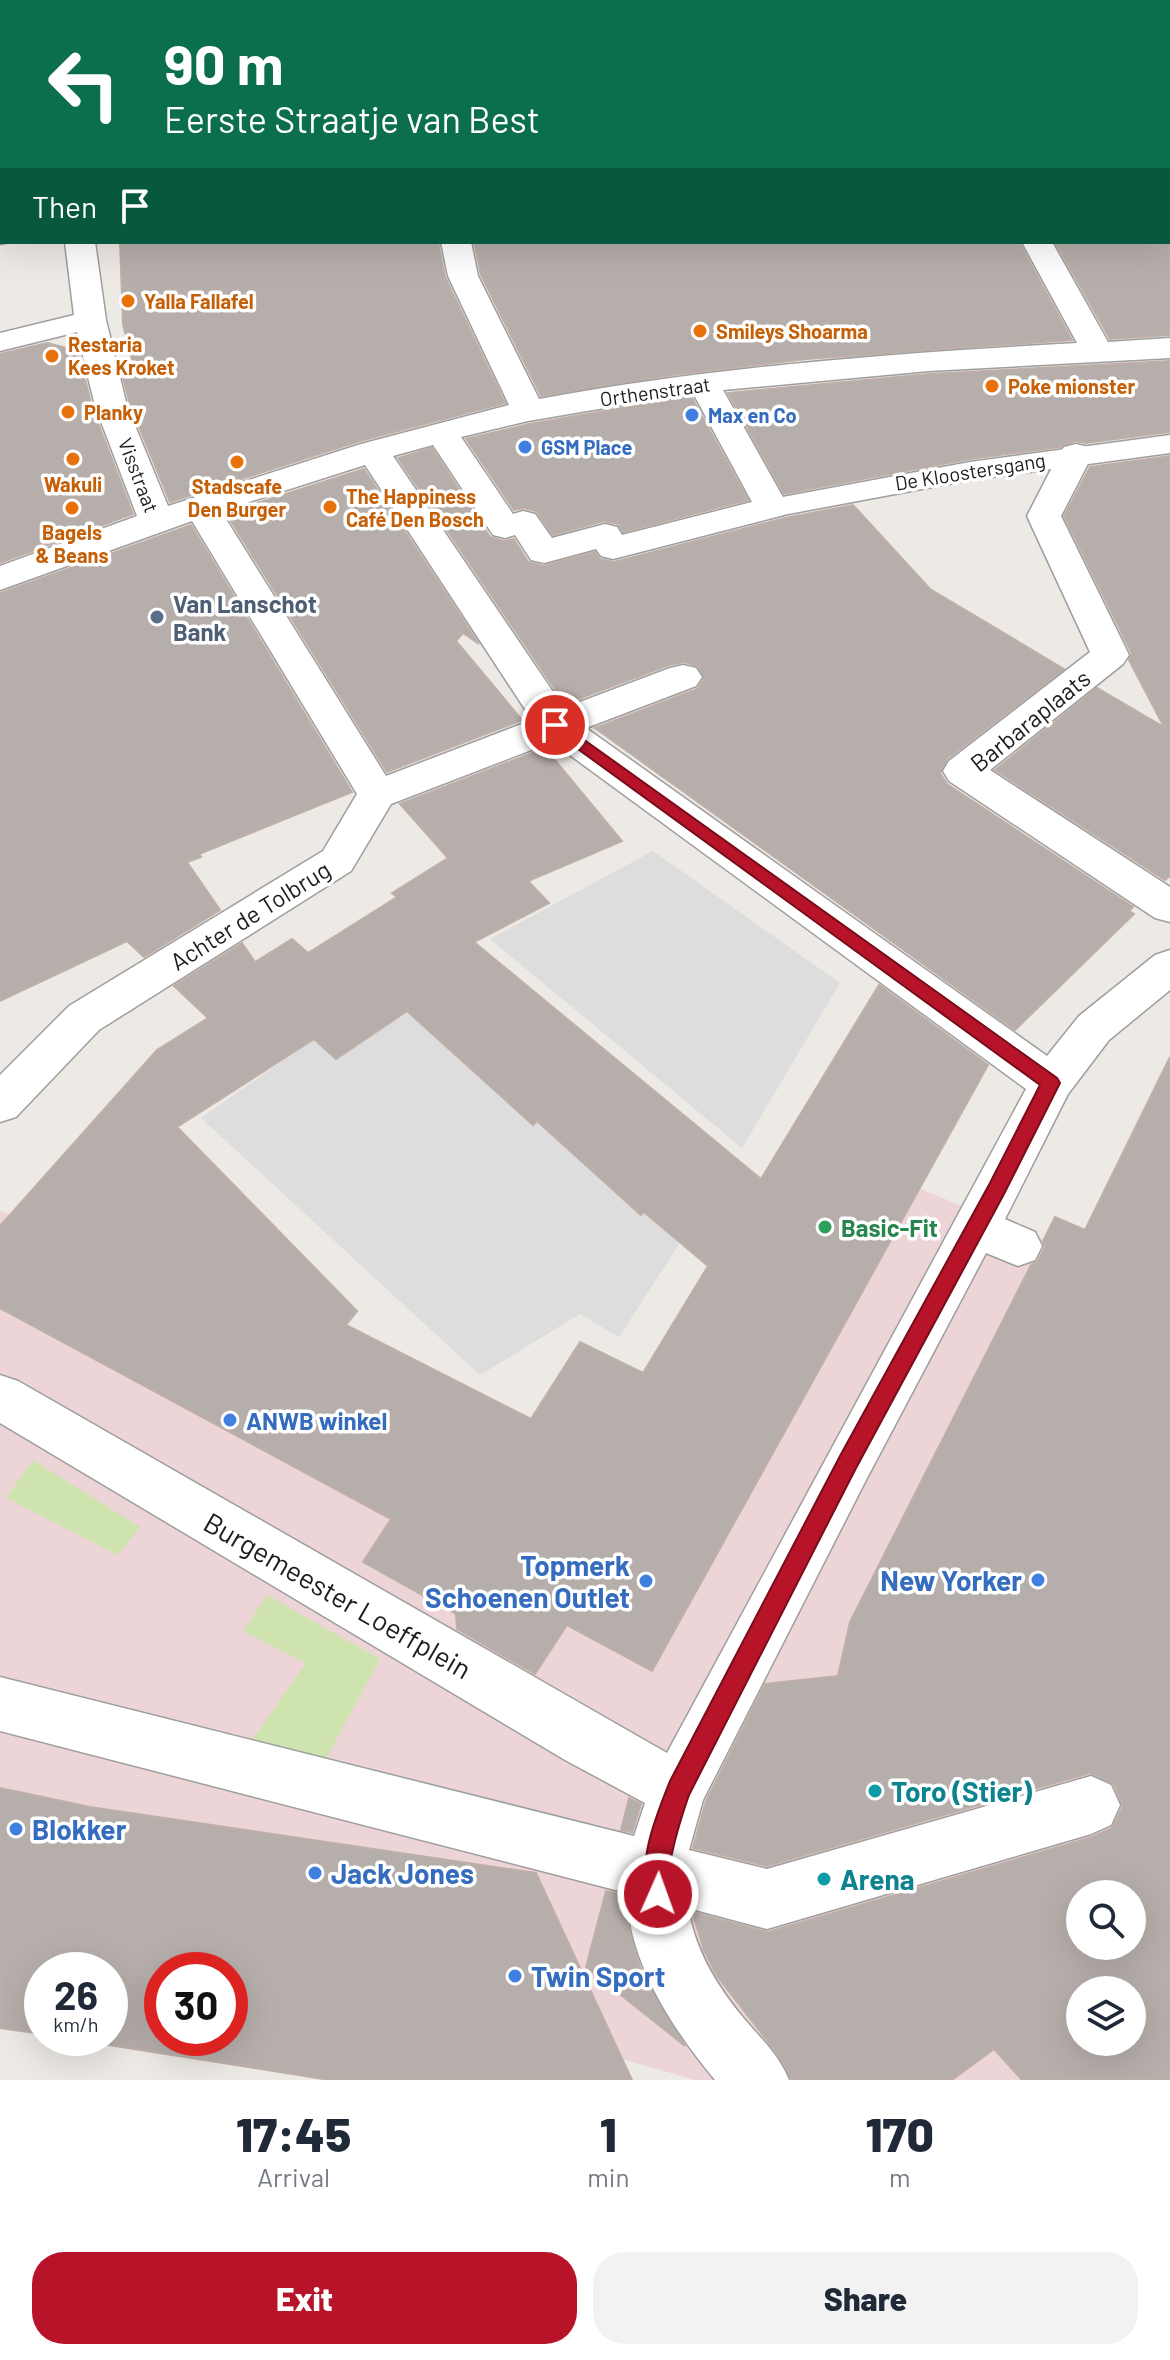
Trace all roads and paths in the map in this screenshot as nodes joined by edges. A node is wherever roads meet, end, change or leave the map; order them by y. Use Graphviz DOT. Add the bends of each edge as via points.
graph roads {
  1 [pos="80,244"];
  2 [pos="456,244"];
  3 [pos="1038,244"];
  4 [pos="90,320"];
  5 [pos="0,342"];
  6 [pos="1170,348"];
  7 [pos="1098,352"];
  8 [pos="704,384"];
  9 [pos="528,411"];
  10 [pos="442,433"];
  11 [pos="1170,444"];
  12 [pos="373,451"];
  13 [pos="1076,454"];
  14 [pos="200,506"];
  15 [pos="772,508"];
  16 [pos="157,522"];
  17 [pos="0,579"];
  18 [pos="683,677"];
  19 [pos="555,725"];
  20 [pos="377,794"];
  21 [pos="1170,907"];
  22 [pos="1169,969"];
  23 [pos="1051,1083"];
  24 [pos="0,1104"];
  25 [pos="0,1397"];
  26 [pos="0,1704"];
  27 [pos="678,1790"];
  28 [pos="1091,1805"];
  29 [pos="657,1869"];
  30 [pos="758,2080"];
  1 -- 4 [label="street, Visstraat"];
  2 -- 9 [label="street" via="463,276"];
  3 -- 7 [label="street"];
  4 -- 5 [label="street"];
  4 -- 16 [label="street, Visstraat" via="111,406"];
  6 -- 7 [label="street, Orthenstraat"];
  7 -- 8 [label="street, Orthenstraat"];
  8 -- 9 [label="street, Orthenstraat"];
  8 -- 15 [label="street"];
  9 -- 10 [label="street, Orthenstraat"];
  10 -- 12 [label="street, Orthenstraat"];
  10 -- 15 [label="street" via="505,527 523,522 544,552 605,535 613,548"];
  11 -- 13 [label="lane, De Kloostersgang"];
  12 -- 14 [label="street, Orthenstraat"];
  12 -- 19 [label="street"];
  13 -- 15 [label="lane, De Kloostersgang" via="929,475"];
  13 -- 21 [label="street, Barbaraplaats" via="1044,516 1110,655 963,771"];
  14 -- 16 [label="street, Orthenstraat"];
  14 -- 20 [label="street"];
  16 -- 17 [label="street, Orthenstraat"];
  18 -- 19 [label="street"];
  19 -- 20 [label="street"];
  19 -- 23 [label="street"];
  20 -- 24 [label="street, Achter de Tolbrug" via="337,861 84,1018"];
  22 -- 23 [label="street" via="1094,1028"];
  23 -- 27 [label="street" via="997,1237 848,1463"];
  25 -- 27 [label="street, Burgemeester Loeffplein"];
  26 -- 29 [label="street"];
  27 -- 29 [label="street"];
  28 -- 29 [label="street" via="767,1899"];
  29 -- 30 [label="street" via="660,1918 672,1958 694,2002"];
}
